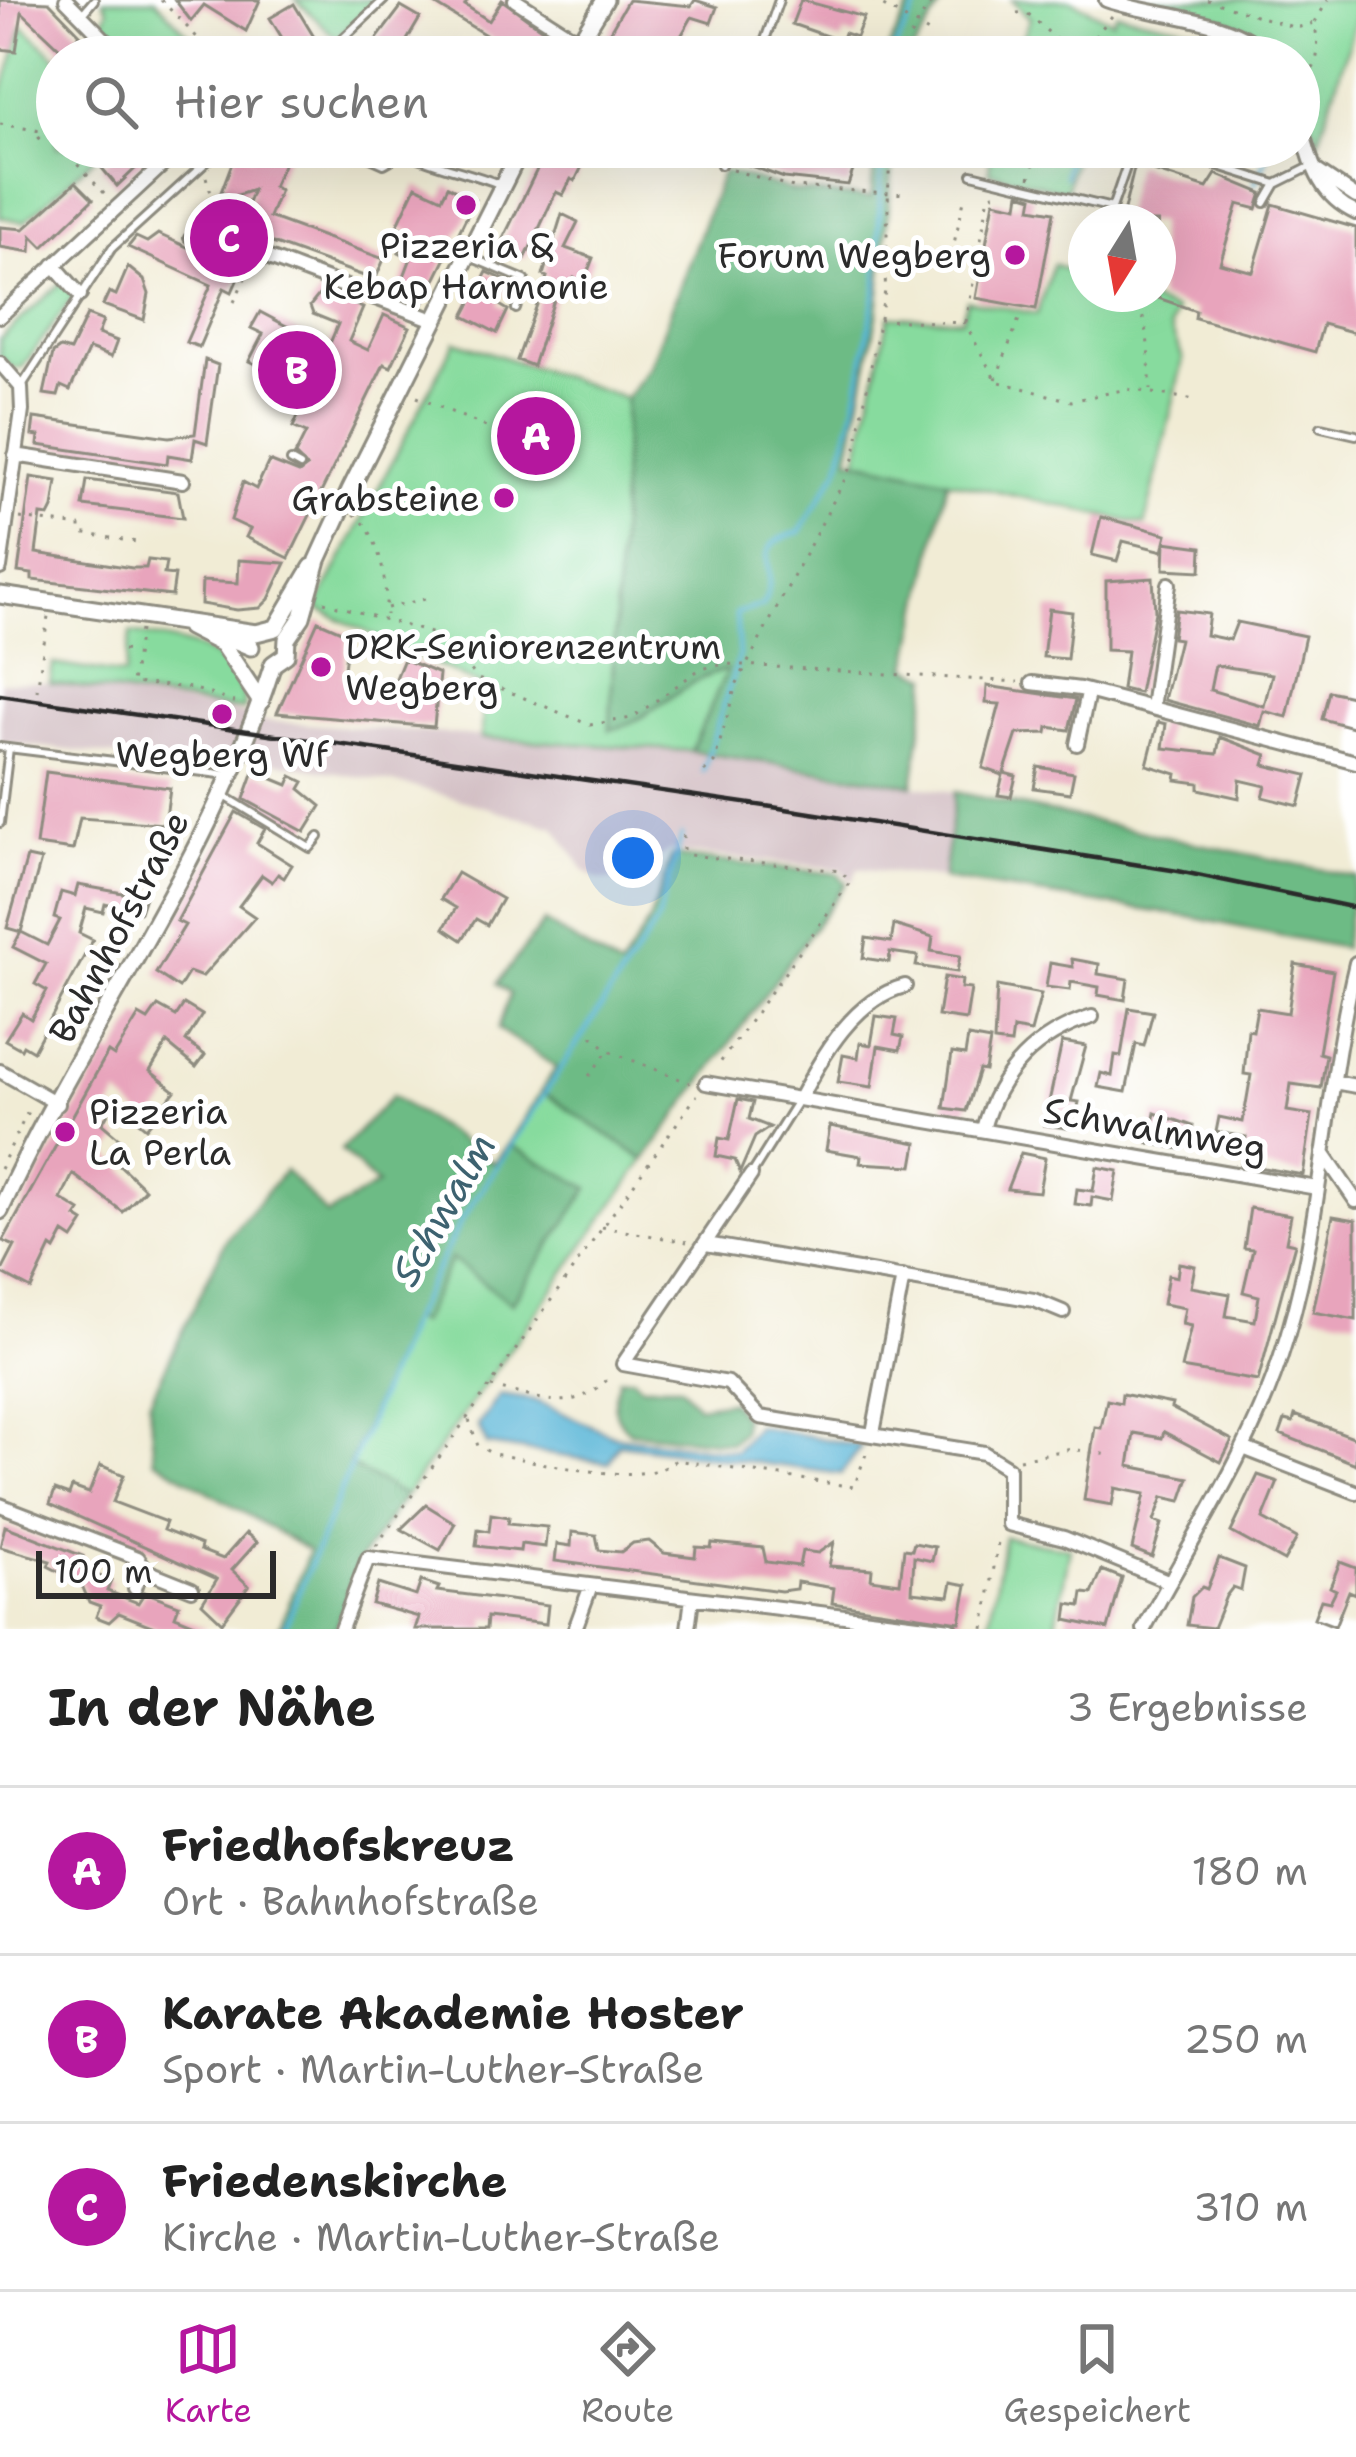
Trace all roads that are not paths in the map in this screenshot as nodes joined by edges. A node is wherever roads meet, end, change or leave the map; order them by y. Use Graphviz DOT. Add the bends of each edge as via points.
graph roads {
  1 [pos="66,0"];
  2 [pos="94,0"];
  3 [pos="384,0"];
  4 [pos="514,0"];
  5 [pos="605,0"];
  6 [pos="779,0"];
  7 [pos="1112,2"];
  8 [pos="80,15"];
  9 [pos="101,36"];
  10 [pos="345,36"];
  11 [pos="571,36"];
  12 [pos="582,36"];
  13 [pos="766,36"];
  14 [pos="1235,36"];
  15 [pos="159,168"];
  16 [pos="200,168"];
  17 [pos="439,168"];
  18 [pos="511,168"];
  19 [pos="1126,168"];
  20 [pos="1226,168"];
  21 [pos="1308,168"];
  22 [pos="1313,168"];
  23 [pos="1314,168"];
  24 [pos="972,174"];
  25 [pos="1276,184"];
  26 [pos="502,185"];
  27 [pos="1356,197"];
  28 [pos="1265,203"];
  29 [pos="1356,213"];
  30 [pos="191,239"];
  31 [pos="256,253"];
  32 [pos="466,256"];
  33 [pos="54,265"];
  34 [pos="80,295"];
  35 [pos="516,309"];
  36 [pos="0,316"];
  37 [pos="434,320"];
  38 [pos="0,364"];
  39 [pos="21,387"];
  40 [pos="1322,427"];
  41 [pos="1356,435"];
  42 [pos="15,454"];
  43 [pos="291,461"];
  44 [pos="301,466"];
  45 [pos="183,481"];
  46 [pos="318,560"];
  47 [pos="0,568"];
  48 [pos="1169,584"];
  49 [pos="0,595"];
  50 [pos="150,617"];
  51 [pos="282,633"];
  52 [pos="254,640"];
  53 [pos="273,664"];
  54 [pos="1032,683"];
  55 [pos="1088,693"];
  56 [pos="259,706"];
  57 [pos="1152,708"];
  58 [pos="1077,744"];
  59 [pos="5,748"];
  60 [pos="1356,762"];
  61 [pos="232,775"];
  62 [pos="222,795"];
  63 [pos="0,823"];
  64 [pos="319,837"];
  65 [pos="1356,963"];
  66 [pos="904,986"];
  67 [pos="1092,1017"];
  68 [pos="0,1071"];
  69 [pos="1334,1082"];
  70 [pos="706,1083"];
  71 [pos="1356,1086"];
  72 [pos="800,1098"];
  73 [pos="58,1103"];
  74 [pos="983,1129"];
  75 [pos="1322,1152"];
  76 [pos="751,1175"];
  77 [pos="1317,1188"];
  78 [pos="1356,1202"];
  79 [pos="0,1211"];
  80 [pos="706,1244"];
  81 [pos="903,1277"];
  82 [pos="1063,1312"];
  83 [pos="874,1433"];
  84 [pos="1243,1448"];
  85 [pos="1356,1492"];
  86 [pos="0,1504"];
  87 [pos="143,1565"];
  88 [pos="1170,1582"];
  89 [pos="135,1588"];
  90 [pos="192,1588"];
  91 [pos="590,1588"];
  92 [pos="692,1598"];
  93 [pos="905,1626"];
  94 [pos="341,1629"];
  95 [pos="574,1629"];
  96 [pos="688,1629"];
  97 [pos="951,1629"];
  98 [pos="1144,1629"];
  1 -- 8 [label="street"];
  2 -- 8 [label="lane"];
  3 -- 10 [label="lane"];
  4 -- 11 [label="street"];
  5 -- 12 [label="street"];
  6 -- 13 [label="lane"];
  7 -- 14 [label="street"];
  8 -- 9 [label="street"];
  15 -- 33 [label="street"];
  16 -- 34 [label="lane" via="112,248"];
  17 -- 26 [label="lane"];
  18 -- 26 [label="street, Bahnhofstraße"];
  19 -- 24 [label="lane" via="1112,208"];
  20 -- 25 [label="lane"];
  21 -- 25 [label="lane"];
  22 -- 29 [label="street" via="1324,191"];
  23 -- 27 [label="street"];
  25 -- 28 [label="lane"];
  26 -- 32 [label="street, Bahnhofstraße"];
  30 -- 31 [label="lane" via="250,267"];
  31 -- 37 [label="street"];
  32 -- 35 [label="lane" via="525,280"];
  32 -- 37 [label="street, Bahnhofstraße"];
  33 -- 34 [label="street"];
  33 -- 36 [label="street"];
  34 -- 39 [label="lane"];
  37 -- 46 [label="street, Bahnhofstraße"];
  38 -- 39 [label="street"];
  39 -- 42 [label="street"];
  40 -- 41 [label="lane"];
  42 -- 45 [label="street"];
  42 -- 47 [label="street"];
  43 -- 44 [label="lane"];
  46 -- 51 [label="street, Bahnhofstraße"];
  46 -- 51 [label="street, Bahnhofstraße" via="310,599"];
  48 -- 57 [label="street"];
  49 -- 50 [label="street"];
  50 -- 52 [label="street"];
  50 -- 56 [label="street" via="222,644"];
  51 -- 52 [label="street"];
  51 -- 53 [label="street, Bahnhofstraße" via="286,655"];
  52 -- 53 [label="street" via="261,662"];
  53 -- 56 [label="street, Bahnhofstraße"];
  54 -- 55 [label="street"];
  55 -- 57 [label="street"];
  55 -- 58 [label="street"];
  56 -- 61 [label="street, Bahnhofstraße"];
  57 -- 60 [label="street"];
  59 -- 61 [label="lane"];
  59 -- 63 [label="lane"];
  61 -- 62 [label="street, Bahnhofstraße"];
  62 -- 64 [label="lane" via="310,848"];
  62 -- 73 [label="street, Bahnhofstraße"];
  65 -- 69 [label="street"];
  66 -- 72 [label="street" via="880,992 828,1048"];
  67 -- 74 [label="street, Schwalmweg" via="1057,1028 999,1081"];
  68 -- 73 [label="street"];
  69 -- 71 [label="street"];
  69 -- 75 [label="street"];
  70 -- 72 [label="street, Schwalmweg"];
  72 -- 74 [label="street, Schwalmweg"];
  72 -- 76 [label="lane"];
  73 -- 79 [label="street, Bahnhofstraße"];
  74 -- 77 [label="street, Schwalmweg"];
  75 -- 77 [label="street"];
  75 -- 78 [label="street"];
  76 -- 80 [label="street"];
  77 -- 84 [label="street" via="1281,1358"];
  80 -- 81 [label="street"];
  80 -- 83 [label="street" via="623,1364 728,1383 760,1417"];
  81 -- 82 [label="street"];
  81 -- 83 [label="street"];
  83 -- 88 [label="street" via="984,1453 1008,1468 1004,1517 1015,1529 1064,1538"];
  84 -- 85 [label="street"];
  84 -- 88 [label="street"];
  86 -- 87 [label="street"];
  87 -- 89 [label="street"];
  87 -- 90 [label="street"];
  88 -- 98 [label="street"];
  91 -- 92 [label="street"];
  91 -- 94 [label="street" via="368,1558"];
  91 -- 95 [label="street"];
  92 -- 93 [label="street"];
  92 -- 96 [label="street"];
  93 -- 97 [label="street"];
}
